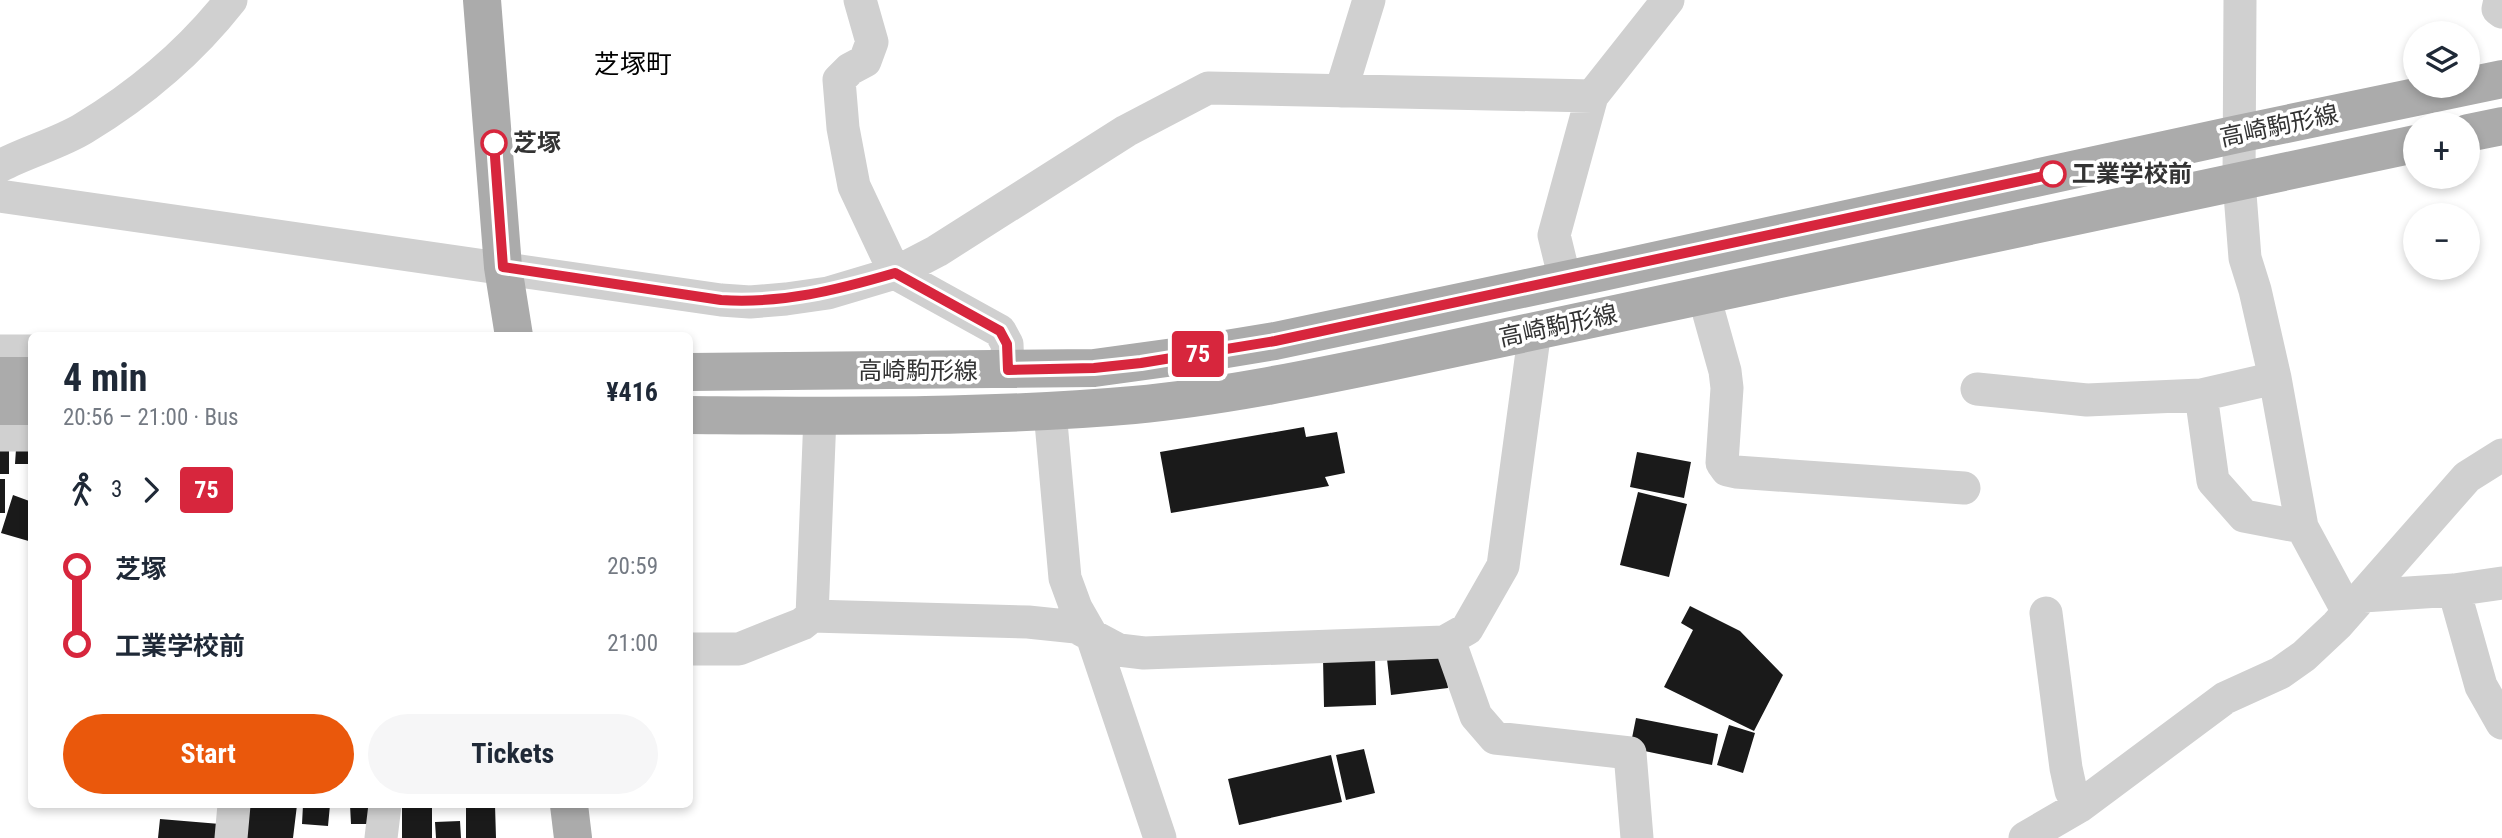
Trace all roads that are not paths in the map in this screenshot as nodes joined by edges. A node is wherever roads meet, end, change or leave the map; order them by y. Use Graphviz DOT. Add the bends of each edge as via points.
graph roads {
  1 [pos="231,0"];
  2 [pos="482,0"];
  3 [pos="860,0"];
  4 [pos="1369,0"];
  5 [pos="1668,0"];
  6 [pos="2240,0"];
  7 [pos="2500,0"];
  8 [pos="2502,12"];
  9 [pos="2502,79"];
  10 [pos="1341,91"];
  11 [pos="1592,96"];
  12 [pos="2502,126"];
  13 [pos="2480,131"];
  14 [pos="2238,134"];
  15 [pos="2403,147"];
  16 [pos="0,166"];
  17 [pos="2239,181"];
  18 [pos="0,196"];
  19 [pos="503,267"];
  20 [pos="895,273"];
  21 [pos="1565,280"];
  22 [pos="1704,296"];
  23 [pos="1535,330"];
  24 [pos="513,332"];
  25 [pos="0,351"];
  26 [pos="28,351"];
  27 [pos="1008,370"];
  28 [pos="693,372"];
  29 [pos="0,376"];
  30 [pos="28,376"];
  31 [pos="2275,378"];
  32 [pos="1977,389"];
  33 [pos="2201,395"];
  34 [pos="0,406"];
  35 [pos="28,406"];
  36 [pos="1050,411"];
  37 [pos="693,415"];
  38 [pos="820,416"];
  39 [pos="0,435"];
  40 [pos="28,435"];
  41 [pos="2502,455"];
  42 [pos="1964,488"];
  43 [pos="2302,527"];
  44 [pos="2502,583"];
  45 [pos="2454,590"];
  46 [pos="2356,604"];
  47 [pos="2046,613"];
  48 [pos="812,616"];
  49 [pos="1092,636"];
  50 [pos="1449,640"];
  51 [pos="693,649"];
  52 [pos="2502,723"];
  53 [pos="2080,807"];
  54 [pos="234,808"];
  55 [pos="385,808"];
  56 [pos="569,808"];
  57 [pos="231,838"];
  58 [pos="381,838"];
  59 [pos="573,838"];
  60 [pos="1160,838"];
  61 [pos="1637,838"];
  62 [pos="2025,838"];
  1 -- 16 [label="street" via="181,57 121,102 82,130"];
  2 -- 19 [label="main road"];
  3 -- 20 [label="street" via="872,42 865,61 839,80 844,128 854,186"];
  4 -- 10 [label="street"];
  5 -- 11 [label="street"];
  6 -- 14 [label="street"];
  7 -- 8 [label="street"];
  9 -- 14 [label="main road, 高崎駒形線"];
  10 -- 11 [label="street"];
  10 -- 20 [label="street" via="1208,88 1126,131"];
  11 -- 21 [label="street" via="1554,235"];
  12 -- 13 [label="main road"];
  14 -- 17 [label="street"];
  14 -- 21 [label="main road, 高崎駒形線"];
  15 -- 17 [label="main road, 高崎駒形線"];
  17 -- 22 [label="main road, 高崎駒形線"];
  17 -- 31 [label="street" via="2245,258"];
  18 -- 19 [label="street"];
  19 -- 20 [label="street" via="750,302 828,293"];
  19 -- 24 [label="main road"];
  20 -- 27 [label="street" via="1000,331 1007,344"];
  21 -- 27 [label="main road, 高崎駒形線" via="1196,354 1094,368"];
  22 -- 23 [label="main road, 高崎駒形線"];
  22 -- 42 [label="street" via="1726,371 1722,463 1727,470"];
  23 -- 36 [label="main road, 高崎駒形線" via="1288,383 1136,405"];
  23 -- 50 [label="street" via="1503,566 1467,629"];
  25 -- 26 [label="street"];
  27 -- 28 [label="main road, 高崎駒形線"];
  29 -- 30 [label="main road"];
  31 -- 33 [label="street"];
  31 -- 43 [label="street"];
  32 -- 33 [label="street" via="2087,400"];
  33 -- 43 [label="street" via="2213,481 2244,516"];
  34 -- 35 [label="main road"];
  36 -- 38 [label="main road, 高崎駒形線"];
  36 -- 49 [label="street" via="1065,578"];
  37 -- 38 [label="main road, 高崎駒形線"];
  38 -- 48 [label="street"];
  39 -- 40 [label="street"];
  41 -- 46 [label="street" via="2467,477"];
  43 -- 46 [label="street"];
  44 -- 45 [label="street"];
  45 -- 46 [label="street"];
  45 -- 52 [label="street" via="2481,687"];
  46 -- 53 [label="street" via="2304,656 2280,673 2225,698"];
  47 -- 53 [label="street" via="2066,768"];
  48 -- 49 [label="street" via="1028,622 1076,627"];
  48 -- 51 [label="street" via="739,649"];
  49 -- 50 [label="street" via="1119,650 1144,653"];
  49 -- 60 [label="street"];
  50 -- 61 [label="street" via="1476,716 1494,738 1630,753"];
  53 -- 62 [label="street"];
  54 -- 57 [label="street"];
  55 -- 58 [label="street"];
  56 -- 59 [label="main road"];
}
